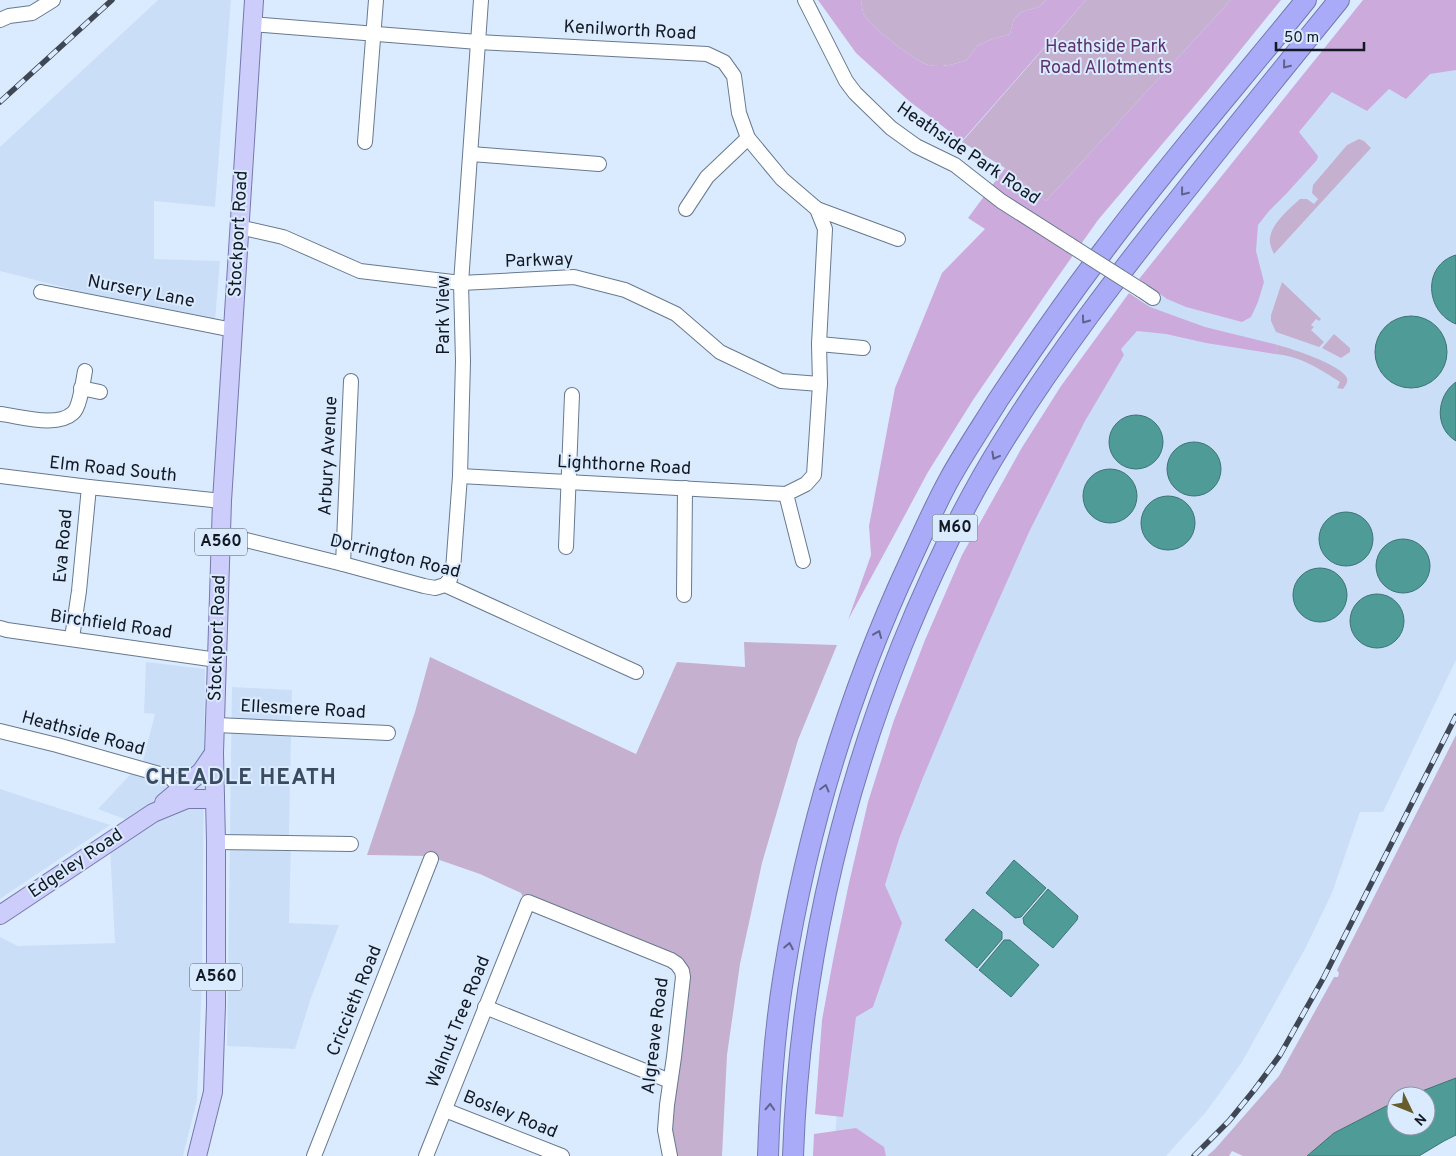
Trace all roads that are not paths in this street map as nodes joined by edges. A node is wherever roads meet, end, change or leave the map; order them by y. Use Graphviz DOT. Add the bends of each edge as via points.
graph roads {
  1 [pos="53,0"];
  2 [pos="254,0"];
  3 [pos="376,0"];
  4 [pos="481,0"];
  5 [pos="805,0"];
  6 [pos="1306,0"];
  7 [pos="1338,0"];
  8 [pos="3,14"];
  9 [pos="252,24"];
  10 [pos="374,34"];
  11 [pos="478,42"];
  12 [pos="748,138"];
  13 [pos="365,142"];
  14 [pos="471,154"];
  15 [pos="599,164"];
  16 [pos="686,209"];
  17 [pos="817,209"];
  18 [pos="239,227"];
  19 [pos="898,239"];
  20 [pos="462,283"];
  21 [pos="41,292"];
  22 [pos="1147,294"];
  23 [pos="233,330"];
  24 [pos="819,344"];
  25 [pos="863,348"];
  26 [pos="85,371"];
  27 [pos="351,380"];
  28 [pos="820,384"];
  29 [pos="81,388"];
  30 [pos="100,392"];
  31 [pos="572,395"];
  32 [pos="0,414"];
  33 [pos="0,476"];
  34 [pos="460,476"];
  35 [pos="569,482"];
  36 [pos="89,487"];
  37 [pos="685,488"];
  38 [pos="786,494"];
  39 [pos="222,501"];
  40 [pos="222,534"];
  41 [pos="566,547"];
  42 [pos="803,562"];
  43 [pos="343,564"];
  44 [pos="445,585"];
  45 [pos="684,595"];
  46 [pos="0,628"];
  47 [pos="72,638"];
  48 [pos="217,660"];
  49 [pos="636,672"];
  50 [pos="216,725"];
  51 [pos="0,731"];
  52 [pos="388,733"];
  53 [pos="214,753"];
  54 [pos="178,784"];
  55 [pos="215,791"];
  56 [pos="198,798"];
  57 [pos="153,813"];
  58 [pos="216,842"];
  59 [pos="351,844"];
  60 [pos="431,859"];
  61 [pos="528,902"];
  62 [pos="0,915"];
  63 [pos="485,1007"];
  64 [pos="670,1081"];
  65 [pos="445,1110"];
  66 [pos="197,1156"];
  67 [pos="314,1156"];
  68 [pos="426,1156"];
  69 [pos="562,1156"];
  70 [pos="670,1156"];
  71 [pos="768,1156"];
  72 [pos="793,1156"];
  1 -- 8 [label="street" via="32,13"];
  2 -- 9 [label="main road, Stockport Road / A560"];
  3 -- 10 [label="street"];
  4 -- 11 [label="street, Park View"];
  5 -- 22 [label="street, Heathside Park Road, bridge" via="846,81 891,128 916,146 955,165 1001,201"];
  71 -- 6 [label="highway, M60, one-way" via="776,1033 803,869 829,771 856,690 902,578 950,478 1036,342 1105,248"];
  7 -- 72 [label="highway, M60, one-way" via="1125,266 1047,373 1000,447 927,586 882,694 850,796 827,885 802,1041"];
  9 -- 10 [label="street, Kenilworth Road"];
  9 -- 18 [label="main road, Stockport Road / A560"];
  10 -- 11 [label="street, Kenilworth Road"];
  10 -- 13 [label="street"];
  11 -- 12 [label="street, Kenilworth Road" via="707,54 724,62 734,76 739,113"];
  11 -- 14 [label="street, Park View"];
  12 -- 16 [label="street" via="707,177"];
  12 -- 17 [label="street, Kenilworth Road" via="782,179"];
  14 -- 15 [label="street"];
  14 -- 20 [label="street, Park View"];
  17 -- 19 [label="street"];
  17 -- 24 [label="street" via="825,229"];
  18 -- 20 [label="street, Parkway" via="283,237 360,271"];
  18 -- 23 [label="main road, Stockport Road / A560"];
  20 -- 28 [label="street, Parkway" via="574,277 625,290 676,314 720,352 781,381"];
  20 -- 34 [label="street, Park View"];
  21 -- 23 [label="street, Nursery Lane"];
  23 -- 39 [label="main road, Stockport Road / A560"];
  24 -- 25 [label="street"];
  24 -- 28 [label="street"];
  26 -- 29 [label="street"];
  27 -- 43 [label="street, Arbury Avenue"];
  28 -- 38 [label="street" via="814,475 806,484"];
  29 -- 30 [label="street"];
  29 -- 32 [label="street" via="77,407 62,418 48,422"];
  31 -- 35 [label="street"];
  33 -- 36 [label="street, Elm Road South"];
  34 -- 35 [label="street, Lighthorne Road"];
  34 -- 44 [label="street, Park View" via="452,570"];
  35 -- 37 [label="street, Lighthorne Road"];
  35 -- 41 [label="street"];
  36 -- 39 [label="street, Elm Road South"];
  36 -- 47 [label="street, Eva Road"];
  37 -- 38 [label="street, Lighthorne Road"];
  37 -- 45 [label="street"];
  38 -- 42 [label="street"];
  39 -- 40 [label="main road, Stockport Road / A560"];
  40 -- 43 [label="street, Dorrington Road"];
  40 -- 48 [label="main road, Stockport Road / A560"];
  43 -- 44 [label="street, Dorrington Road" via="424,586 435,588"];
  44 -- 49 [label="street, Dorrington Road"];
  46 -- 47 [label="street, Birchfield Road"];
  47 -- 48 [label="street, Birchfield Road"];
  48 -- 50 [label="main road, Stockport Road / A560"];
  50 -- 52 [label="street, Ellesmere Road"];
  50 -- 53 [label="main road, Stockport Road / A560"];
  51 -- 54 [label="street, Heathside Road"];
  53 -- 54 [label="main road, Edgeley Road" via="200,772"];
  53 -- 55 [label="main road, Stockport Road / A560"];
  54 -- 55 [label="main road"];
  54 -- 57 [label="main road, Edgeley Road"];
  55 -- 56 [label="main road, Edgeley Road" via="210,799"];
  55 -- 58 [label="main road, Stockport Road / A560"];
  56 -- 57 [label="main road, Edgeley Road" via="187,799"];
  56 -- 58 [label="main road, A560" via="206,808 208,834"];
  57 -- 62 [label="main road, Edgeley Road"];
  58 -- 59 [label="street"];
  58 -- 66 [label="main road, Stockport Road / A560" via="213,1092"];
  60 -- 67 [label="street, Criccieth Road"];
  61 -- 63 [label="street, Walnut Tree Road"];
  61 -- 64 [label="street, Algreave Road" via="678,964 683,977"];
  63 -- 64 [label="street"];
  63 -- 65 [label="street, Walnut Tree Road"];
  64 -- 70 [label="street, Algreave Road" via="665,1130"];
  65 -- 68 [label="street, Walnut Tree Road"];
  65 -- 69 [label="street, Bosley Road"];
}
